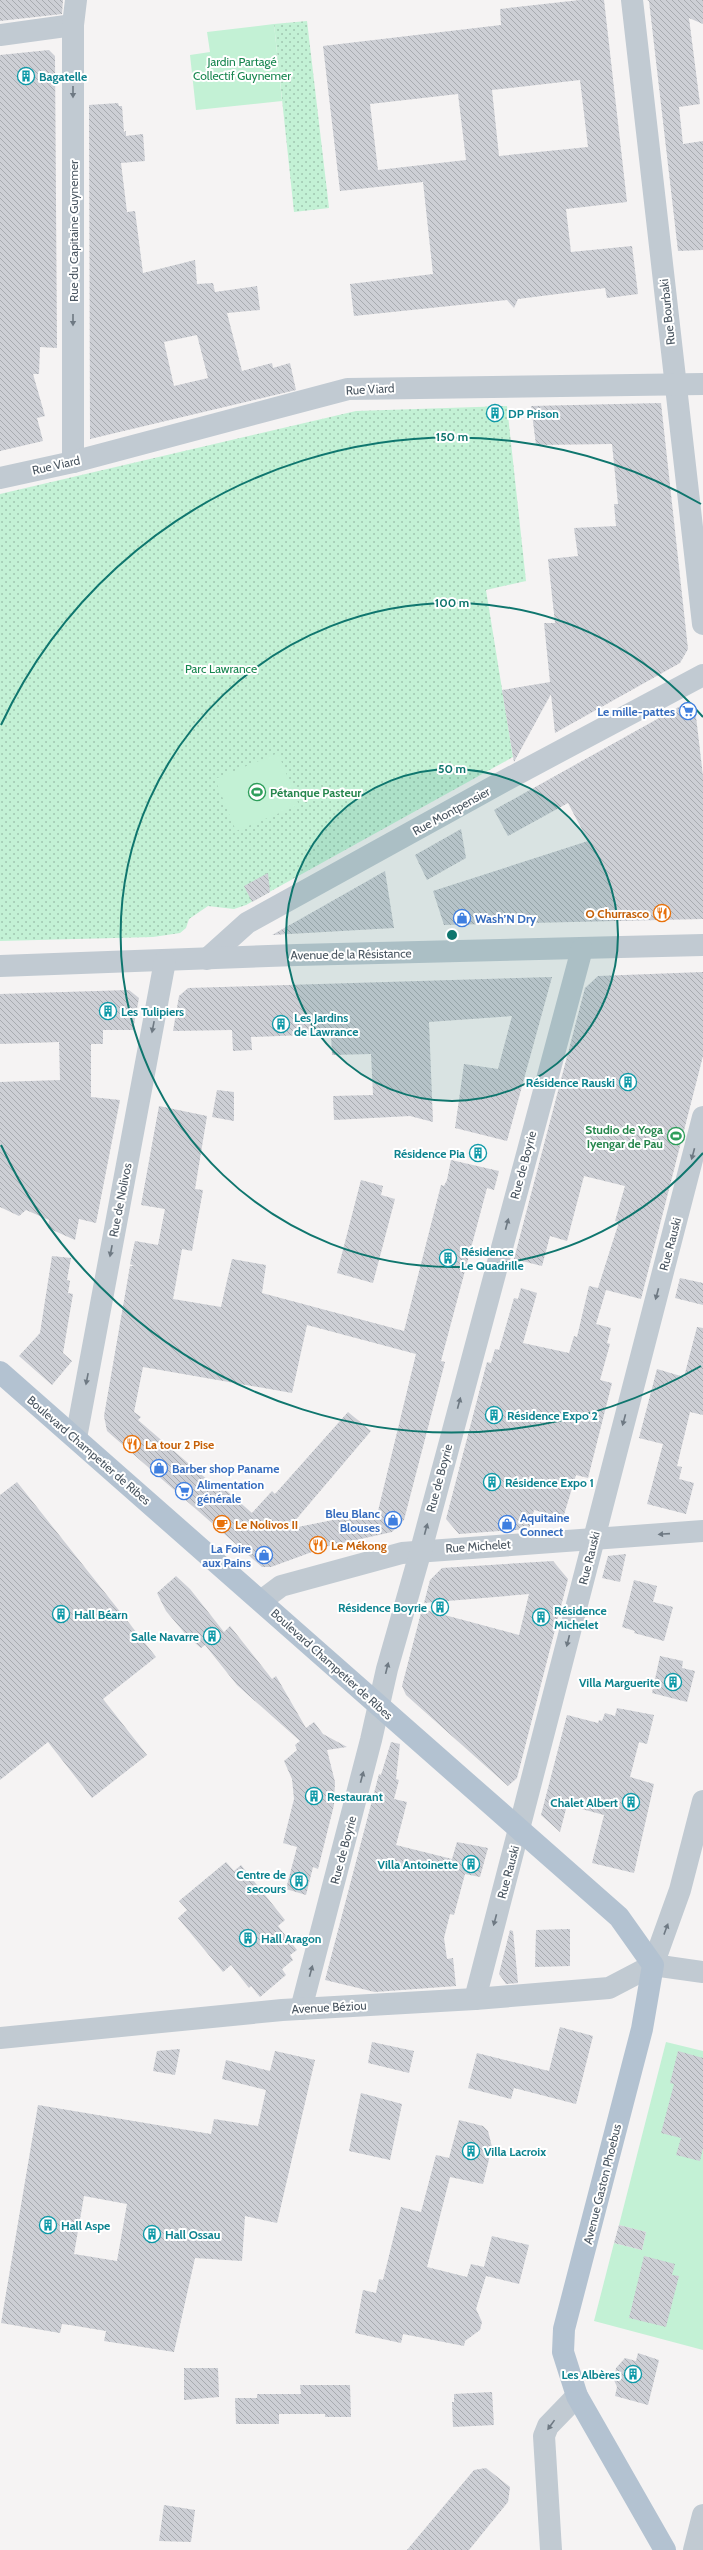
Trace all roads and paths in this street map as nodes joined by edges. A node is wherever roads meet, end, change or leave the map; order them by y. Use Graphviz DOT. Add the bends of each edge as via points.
graph roads {
  1 [pos="76,0"];
  2 [pos="632,0"];
  3 [pos="73,25"];
  4 [pos="0,35"];
  5 [pos="703,384"];
  6 [pos="675,385"];
  7 [pos="73,462"];
  8 [pos="0,478"];
  9 [pos="703,624"];
  10 [pos="703,674"];
  11 [pos="703,945"];
  12 [pos="582,949"];
  13 [pos="207,959"];
  14 [pos="165,961"];
  15 [pos="0,966"];
  16 [pos="703,1117"];
  17 [pos="0,1372"];
  18 [pos="76,1438"];
  19 [pos="703,1531"];
  20 [pos="594,1539"];
  21 [pos="420,1550"];
  22 [pos="261,1600"];
  23 [pos="379,1706"];
  24 [pos="703,1801"];
  25 [pos="520,1828"];
  26 [pos="653,1965"];
  27 [pos="703,1972"];
  28 [pos="475,1999"];
  29 [pos="302,2009"];
  30 [pos="0,2038"];
  31 [pos="577,2396"];
  32 [pos="703,2515"];
  33 [pos="551,2550"];
  34 [pos="665,2550"];
  35 [pos="694,2550"];
  1 -- 3 [label="street, Rue du Capitaine Guynemer"];
  2 -- 6 [label="street, Rue Bourbaki"];
  3 -- 4 [label="street"];
  3 -- 7 [label="street, Rue du Capitaine Guynemer, one-way"];
  5 -- 6 [label="street, Rue Viard"];
  6 -- 7 [label="street, Rue Viard" via="348,389"];
  6 -- 9 [label="street, Rue Bourbaki"];
  7 -- 8 [label="street, Rue Viard"];
  10 -- 13 [label="street, Rue Montpensier" via="247,923"];
  11 -- 12 [label="street, Avenue de la Résistance"];
  12 -- 13 [label="street, Avenue de la Résistance"];
  21 -- 12 [label="street, Rue de Boyrie, one-way"];
  13 -- 14 [label="street, Avenue de la Résistance"];
  14 -- 15 [label="street, Avenue de la Résistance"];
  14 -- 18 [label="street, Rue de Nolivos, one-way"];
  16 -- 20 [label="street, Rue Rauski, one-way"];
  17 -- 18 [label="main road, Boulevard Champetier de Ribes"];
  18 -- 22 [label="main road, Boulevard Champetier de Ribes"];
  19 -- 20 [label="street, Rue Michelet, one-way"];
  20 -- 21 [label="street, Rue Michelet"];
  20 -- 25 [label="street, Rue Rauski, one-way"];
  21 -- 22 [label="street, Rue Michelet" via="377,1558 281,1586"];
  23 -- 21 [label="street, Rue de Boyrie, one-way" via="392,1648"];
  22 -- 23 [label="main road, Boulevard Champetier de Ribes"];
  23 -- 25 [label="main road, Boulevard Champetier de Ribes"];
  29 -- 23 [label="street, Rue de Boyrie, one-way"];
  26 -- 24 [label="street, Avenue Gaston Phoebus, one-way" via="680,1890"];
  25 -- 26 [label="main road, Boulevard Champetier de Ribes" via="620,1917"];
  25 -- 28 [label="street, Rue Rauski, one-way"];
  26 -- 27 [label="street"];
  26 -- 28 [label="street, Avenue Béziou" via="609,1988"];
  26 -- 31 [label="main road, Avenue Gaston Phoebus" via="642,2029 564,2329 563,2352"];
  28 -- 29 [label="street, Avenue Béziou"];
  29 -- 30 [label="street, Avenue Béziou"];
  31 -- 33 [label="street, one-way" via="548,2426 544,2436"];
  31 -- 34 [label="main road, Avenue Gaston Phoebus"];
  32 -- 35 [label="street"];
}
